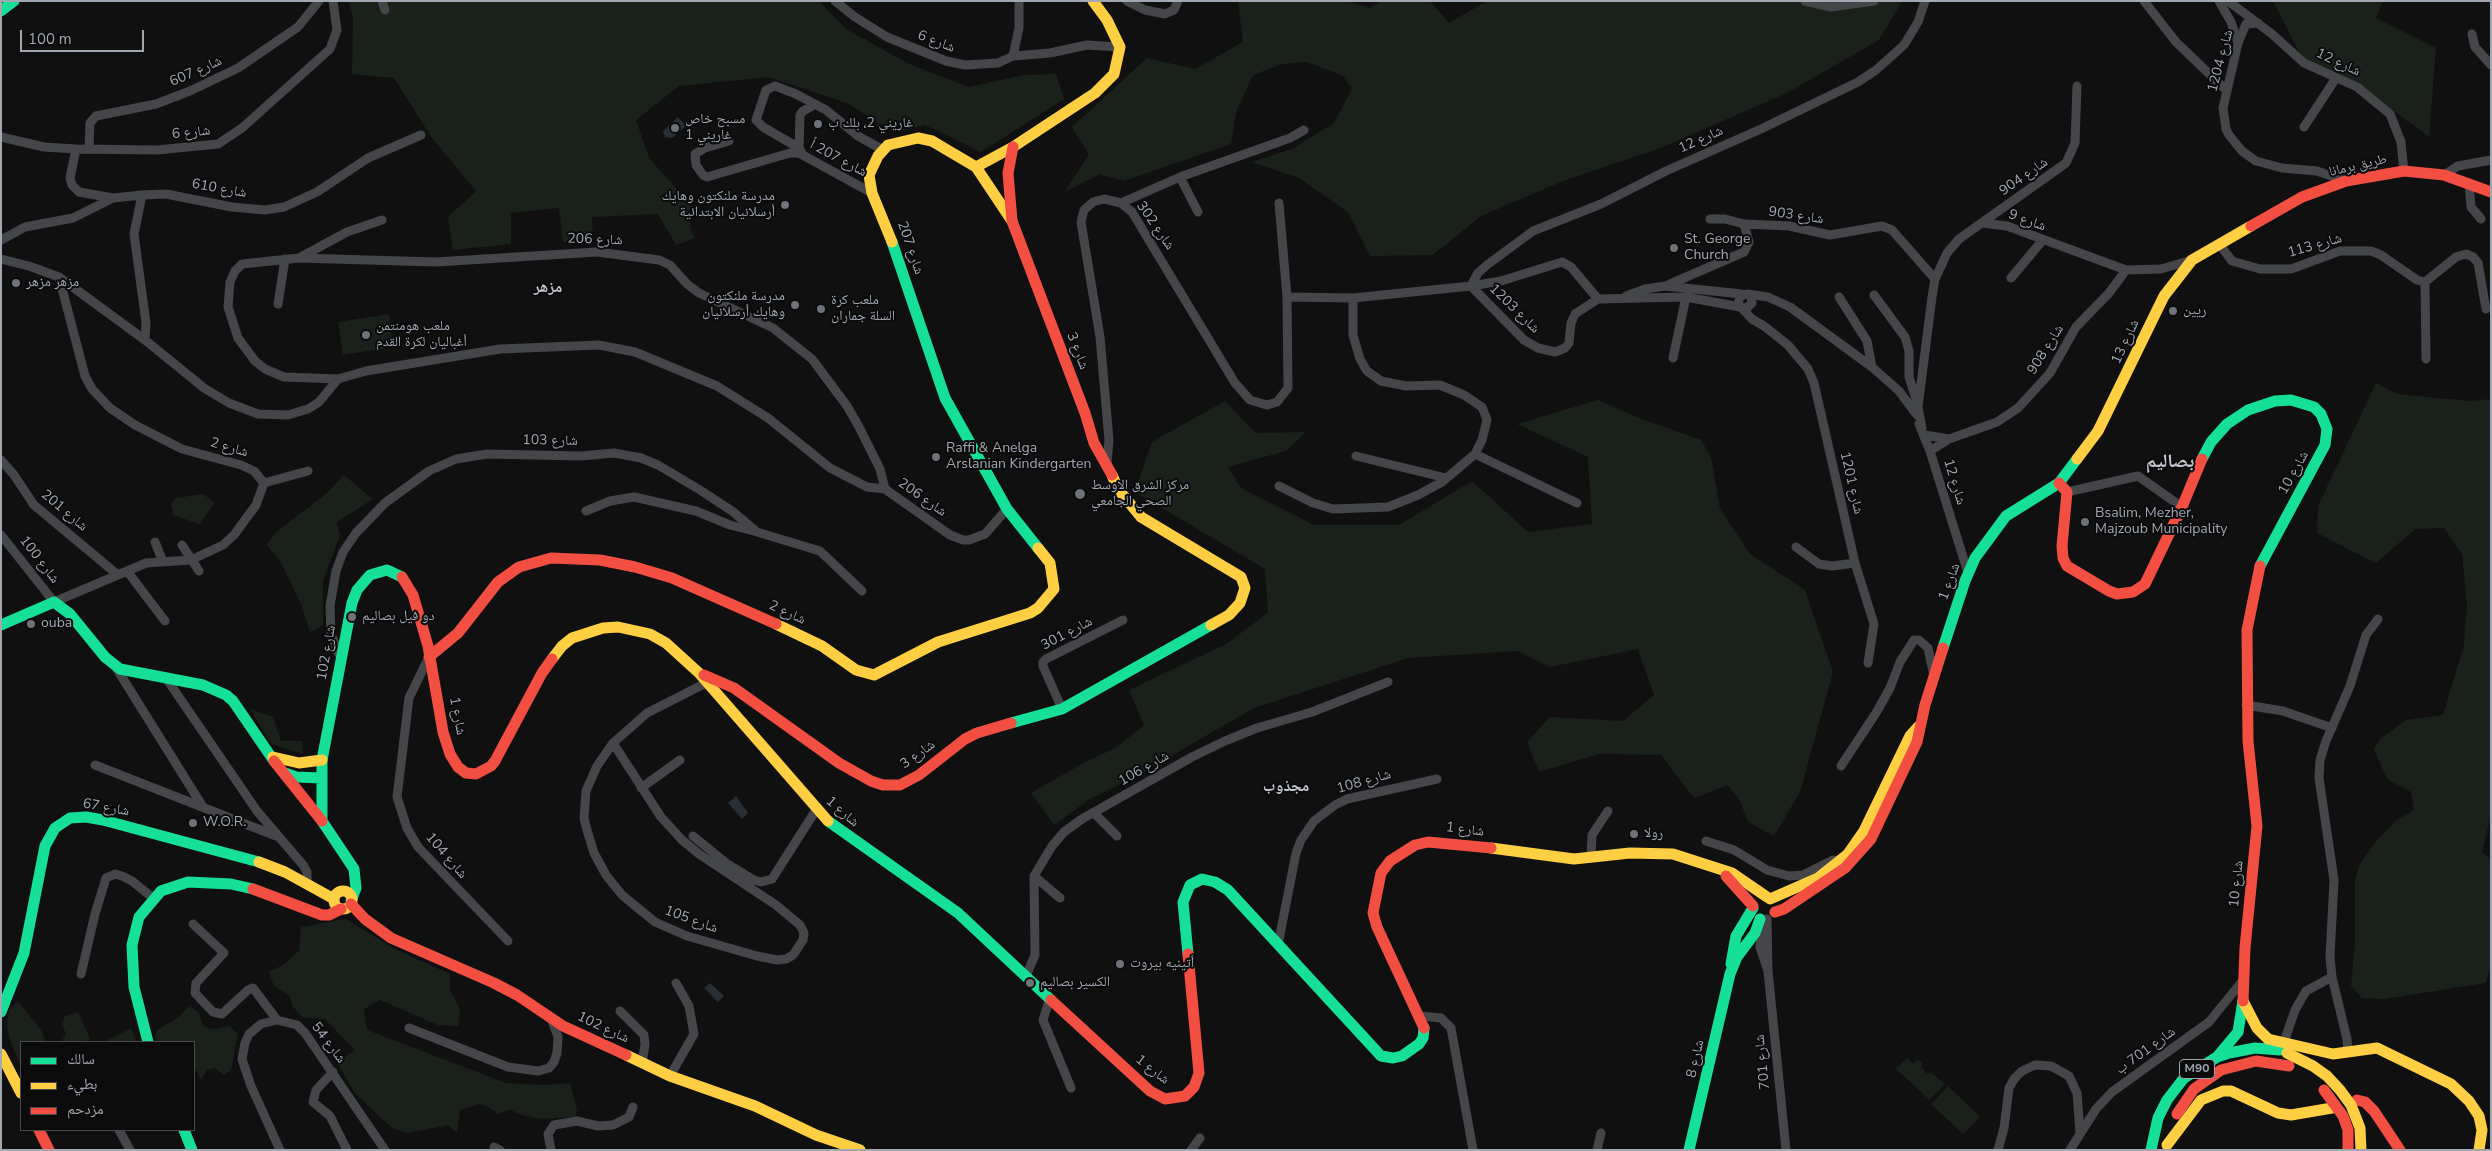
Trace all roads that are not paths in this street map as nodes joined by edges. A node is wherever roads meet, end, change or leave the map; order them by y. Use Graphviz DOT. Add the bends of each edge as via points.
graph roads {
  1 [pos="14,1"];
  2 [pos="320,1"];
  3 [pos="334,1"];
  4 [pos="835,1"];
  5 [pos="1019,1"];
  6 [pos="1094,1"];
  7 [pos="1127,1"];
  8 [pos="1178,1"];
  9 [pos="1805,1"];
  10 [pos="1874,1"];
  11 [pos="1925,1"];
  12 [pos="2144,1"];
  13 [pos="2219,1"];
  14 [pos="2228,1"];
  15 [pos="1,11"];
  16 [pos="2258,23"];
  17 [pos="2472,34"];
  18 [pos="2238,43"];
  19 [pos="1120,47"];
  20 [pos="1013,56"];
  21 [pos="2491,65"];
  22 [pos="2336,78"];
  23 [pos="2077,86"];
  24 [pos="2226,90"];
  25 [pos="814,105"];
  26 [pos="2304,127"];
  27 [pos="1304,130"];
  28 [pos="421,135"];
  29 [pos="1,137"];
  30 [pos="729,141"];
  31 [pos="1013,147"];
  32 [pos="76,149"];
  33 [pos="89,149"];
  34 [pos="800,150"];
  35 [pos="883,150"];
  36 [pos="2491,160"];
  37 [pos="976,167"];
  38 [pos="2404,171"];
  39 [pos="2444,175"];
  40 [pos="1180,178"];
  41 [pos="2346,181"];
  42 [pos="2469,183"];
  43 [pos="2491,192"];
  44 [pos="872,193"];
  45 [pos="142,195"];
  46 [pos="113,198"];
  47 [pos="1121,203"];
  48 [pos="1279,203"];
  49 [pos="1198,212"];
  50 [pos="1710,219"];
  51 [pos="2481,219"];
  52 [pos="382,220"];
  53 [pos="1012,221"];
  54 [pos="1744,224"];
  55 [pos="1982,224"];
  56 [pos="2239,234"];
  57 [pos="1,240"];
  58 [pos="2042,240"];
  59 [pos="2220,245"];
  60 [pos="299,258"];
  61 [pos="1,259"];
  62 [pos="285,259"];
  63 [pos="2192,260"];
  64 [pos="2126,270"];
  65 [pos="59,277"];
  66 [pos="2011,278"];
  67 [pos="1935,279"];
  68 [pos="2425,282"];
  69 [pos="1471,286"];
  70 [pos="1665,286"];
  71 [pos="1874,295"];
  72 [pos="1839,296"];
  73 [pos="1287,297"];
  74 [pos="1686,297"];
  75 [pos="1353,298"];
  76 [pos="1621,298"];
  77 [pos="1598,299"];
  78 [pos="1744,302"];
  79 [pos="278,304"];
  80 [pos="2486,309"];
  81 [pos="145,340"];
  82 [pos="1674,358"];
  83 [pos="2426,359"];
  84 [pos="1872,367"];
  85 [pos="338,379"];
  86 [pos="1918,406"];
  87 [pos="1922,428"];
  88 [pos="1949,439"];
  89 [pos="1930,451"];
  90 [pos="1475,454"];
  91 [pos="1356,456"];
  92 [pos="1,460"];
  93 [pos="1107,463"];
  94 [pos="308,471"];
  95 [pos="1446,478"];
  96 [pos="264,482"];
  97 [pos="2059,483"];
  98 [pos="1279,486"];
  99 [pos="885,489"];
  100 [pos="2067,492"];
  101 [pos="1577,503"];
  102 [pos="2182,507"];
  103 [pos="1007,509"];
  104 [pos="586,511"];
  105 [pos="757,532"];
  106 [pos="1,535"];
  107 [pos="155,542"];
  108 [pos="182,545"];
  109 [pos="1796,547"];
  110 [pos="191,560"];
  111 [pos="163,562"];
  112 [pos="1855,563"];
  113 [pos="199,571"];
  114 [pos="122,573"];
  115 [pos="1968,573"];
  116 [pos="862,591"];
  117 [pos="54,602"];
  118 [pos="2378,619"];
  119 [pos="1123,620"];
  120 [pos="165,621"];
  121 [pos="1,625"];
  122 [pos="430,657"];
  123 [pos="341,659"];
  124 [pos="1868,663"];
  125 [pos="115,666"];
  126 [pos="699,673"];
  127 [pos="166,678"];
  128 [pos="1935,678"];
  129 [pos="708,682"];
  130 [pos="1388,682"];
  131 [pos="2246,705"];
  132 [pos="1062,709"];
  133 [pos="2332,728"];
  134 [pos="613,743"];
  135 [pos="273,758"];
  136 [pos="322,760"];
  137 [pos="680,760"];
  138 [pos="94,765"];
  139 [pos="1841,766"];
  140 [pos="285,773"];
  141 [pos="321,778"];
  142 [pos="1436,779"];
  143 [pos="641,788"];
  144 [pos="203,807"];
  145 [pos="816,810"];
  146 [pos="1608,811"];
  147 [pos="1094,813"];
  148 [pos="322,821"];
  149 [pos="693,836"];
  150 [pos="1117,836"];
  151 [pos="278,837"];
  152 [pos="1706,841"];
  153 [pos="1591,857"];
  154 [pos="1842,865"];
  155 [pos="1719,869"];
  156 [pos="1034,876"];
  157 [pos="308,884"];
  158 [pos="152,898"];
  159 [pos="1060,898"];
  160 [pos="1769,898"];
  161 [pos="341,900"];
  162 [pos="1753,907"];
  163 [pos="1766,917"];
  164 [pos="193,924"];
  165 [pos="508,941"];
  166 [pos="1278,944"];
  167 [pos="82,974"];
  168 [pos="1730,974"];
  169 [pos="1026,976"];
  170 [pos="2332,977"];
  171 [pos="2244,979"];
  172 [pos="676,983"];
  173 [pos="1050,998"];
  174 [pos="2243,999"];
  175 [pos="620,1011"];
  176 [pos="1,1012"];
  177 [pos="1420,1016"];
  178 [pos="551,1018"];
  179 [pos="277,1020"];
  180 [pos="409,1028"];
  181 [pos="148,1041"];
  182 [pos="2279,1046"];
  183 [pos="2348,1053"];
  184 [pos="1,1054"];
  185 [pos="2217,1057"];
  186 [pos="642,1063"];
  187 [pos="333,1072"];
  188 [pos="670,1076"];
  189 [pos="1071,1088"];
  190 [pos="20,1091"];
  191 [pos="2357,1100"];
  192 [pos="633,1107"];
  193 [pos="2332,1108"];
  194 [pos="40,1131"];
  195 [pos="120,1131"];
  196 [pos="184,1131"];
  197 [pos="1601,1133"];
  198 [pos="2080,1133"];
  199 [pos="1200,1138"];
  200 [pos="2167,1147"];
  201 [pos="49,1150"];
  202 [pos="130,1150"];
  203 [pos="192,1150"];
  204 [pos="280,1150"];
  205 [pos="347,1150"];
  206 [pos="385,1150"];
  207 [pos="551,1150"];
  208 [pos="860,1150"];
  209 [pos="1191,1150"];
  210 [pos="1473,1150"];
  211 [pos="1597,1150"];
  212 [pos="1689,1150"];
  213 [pos="1786,1150"];
  214 [pos="1998,1150"];
  215 [pos="2070,1150"];
  216 [pos="2151,1150"];
  217 [pos="2348,1150"];
  218 [pos="2361,1150"];
  219 [pos="2400,1150"];
  220 [pos="2479,1150"];
  1 -- 15 [label="main road"];
  2 -- 33 [label="street, شارع 607" via="298,28 238,68 156,104 96,116 90,123"];
  3 -- 33 [label="street, شارع 6" via="337,30 330,49 231,137 218,144 183,148"];
  4 -- 20 [label="street, شارع 6" via="887,37 958,65 998,63"];
  5 -- 20 [label="street" via="1019,28"];
  6 -- 19 [label="main road"];
  7 -- 8 [label="street" via="1145,10 1165,14 1174,10"];
  9 -- 10 [label="street" via="1831,7"];
  11 -- 69 [label="street, شارع 12" via="1918,22 1904,45 1858,82 1601,204 1533,231 1487,265"];
  12 -- 24 [label="street" via="2176,42"];
  13 -- 18 [label="street"];
  14 -- 16 [label="street, شارع 12"];
  16 -- 18 [label="street, شارع 1204" via="2246,24"];
  16 -- 22 [label="street, شارع 12" via="2304,63"];
  17 -- 21 [label="street" via="2475,47"];
  18 -- 24 [label="street, شارع 1204"];
  19 -- 20 [label="street, شارع 6" via="1087,46"];
  19 -- 31 [label="main road" via="1114,74 1104,85"];
  22 -- 26 [label="street"];
  22 -- 38 [label="street, شارع 12" via="2357,87 2390,114 2401,142"];
  23 -- 55 [label="street, شارع 904" via="2074,143 2066,163"];
  24 -- 41 [label="street, شارع 1204" via="2223,108 2226,129 2234,143 2249,157 2263,164 2317,171"];
  25 -- 34 [label="street" via="800,115"];
  25 -- 34 [label="street" via="776,86 766,90 756,120"];
  25 -- 35 [label="street"];
  27 -- 40 [label="street"];
  28 -- 45 [label="street, شارع 610" via="368,158 305,199 273,209 232,207 166,194"];
  29 -- 32 [label="street, شارع 6"];
  30 -- 34 [label="street, شارع 207 أ" via="695,154 696,165 703,175 723,173"];
  31 -- 37 [label="main road"];
  31 -- 53 [label="main road" via="1008,173"];
  32 -- 33 [label="street, شارع 6"];
  32 -- 46 [label="street" via="70,178 72,186 79,192"];
  34 -- 44 [label="street, شارع 207 أ"];
  35 -- 37 [label="main road" via="897,142 922,138"];
  35 -- 44 [label="main road, شارع 207" via="869,175"];
  36 -- 39 [label="street" via="2458,166"];
  37 -- 53 [label="main road"];
  38 -- 39 [label="main road, طريق برمانا"];
  38 -- 41 [label="main road, طريق برمانا"];
  39 -- 42 [label="main road, طريق برمانا"];
  40 -- 47 [label="street"];
  40 -- 49 [label="street"];
  41 -- 56 [label="main road, طريق برمانا" via="2302,196"];
  42 -- 43 [label="main road, طريق برمانا"];
  42 -- 51 [label="street" via="2472,207"];
  44 -- 103 [label="main road, شارع 207" via="883,216 945,398"];
  45 -- 46 [label="street, شارع 610"];
  45 -- 81 [label="street" via="134,234 146,323"];
  46 -- 57 [label="street, شارع 610" via="74,218 25,227"];
  47 -- 73 [label="street, شارع 302" via="1132,212 1157,250 1235,383 1250,400 1261,404 1278,402 1288,388"];
  47 -- 93 [label="street, شارع 302" via="1097,200 1084,210 1081,222 1100,337 1109,440"];
  48 -- 73 [label="street, شارع 302"];
  50 -- 54 [label="street"];
  52 -- 60 [label="street" via="347,232"];
  53 -- 93 [label="main road, شارع 3" via="1094,443"];
  54 -- 67 [label="street, شارع 903" via="1789,226 1830,235 1888,227"];
  54 -- 70 [label="street" via="1749,242 1744,252"];
  55 -- 58 [label="street, شارع 9" via="2006,226"];
  55 -- 67 [label="street" via="1953,245"];
  56 -- 59 [label="main road, شارع 13"];
  58 -- 64 [label="street, شارع 9"];
  58 -- 66 [label="street"];
  59 -- 63 [label="main road, شارع 13"];
  59 -- 68 [label="street, شارع 113" via="2232,261 2260,269 2290,269 2340,251 2371,251"];
  60 -- 62 [label="street, شارع 206"];
  60 -- 99 [label="street, شارع 206" via="436,262 597,252 660,260 670,265 700,293 773,328 812,359 858,425 880,469"];
  61 -- 65 [label="street"];
  62 -- 79 [label="street"];
  62 -- 85 [label="street, شارع 206" via="242,264 235,271 230,282 228,307 238,338 248,354 265,369 284,377"];
  63 -- 64 [label="street, شارع 9" via="2161,269"];
  63 -- 97 [label="main road, شارع 13" via="2164,296 2098,431"];
  64 -- 88 [label="street, شارع 908" via="2076,327 2050,374 2018,408 1997,422"];
  65 -- 81 [label="street"];
  65 -- 96 [label="street, شارع 2" via="85,376 110,408 182,449 241,465 254,471"];
  67 -- 86 [label="street"];
  68 -- 80 [label="street" via="2456,257 2470,255 2478,263"];
  68 -- 83 [label="street"];
  69 -- 75 [label="street"];
  69 -- 77 [label="street" via="1501,281 1562,262 1571,267"];
  69 -- 77 [label="street, شارع 1203" via="1524,340 1555,352 1569,343 1575,314"];
  70 -- 76 [label="street, شارع 12"];
  70 -- 78 [label="street, شارع 12" via="1707,291"];
  71 -- 86 [label="street" via="1905,337 1910,382"];
  72 -- 84 [label="street" via="1867,341"];
  73 -- 75 [label="street"];
  74 -- 76 [label="street, شارع 12"];
  74 -- 78 [label="street, شارع 12"];
  74 -- 82 [label="street"];
  75 -- 90 [label="street" via="1353,335 1367,371 1381,381 1406,386 1440,386 1464,395 1482,407 1487,420"];
  76 -- 77 [label="street, شارع 12"];
  78 -- 84 [label="street, شارع 12" via="1782,303"];
  78 -- 112 [label="street, شارع 1201" via="1764,326 1799,356 1814,383"];
  81 -- 85 [label="street" via="218,398 258,414 288,415 308,410"];
  84 -- 87 [label="street, شارع 12"];
  85 -- 99 [label="street" via="366,371 500,349 599,346 635,352 717,386 768,418 830,468 867,487"];
  86 -- 87 [label="street"];
  87 -- 88 [label="street, شارع 908"];
  87 -- 89 [label="street, شارع 12"];
  88 -- 89 [label="street, شارع 908"];
  89 -- 115 [label="street, شارع 12"];
  90 -- 95 [label="street"];
  90 -- 101 [label="street"];
  91 -- 95 [label="street"];
  92 -- 114 [label="street, شارع 201" via="34,506"];
  93 -- 132 [label="main road, شارع 3" via="1118,488 1160,521 1240,568 1249,583 1250,593 1241,611 1218,628 1170,656"];
  94 -- 96 [label="street"];
  95 -- 98 [label="street" via="1418,495 1388,507 1357,510 1333,509 1313,503"];
  96 -- 110 [label="street" via="256,505 234,535 223,545"];
  97 -- 100 [label="main road"];
  97 -- 115 [label="main road, شارع 1" via="2006,516 1981,547"];
  99 -- 103 [label="street, شارع 206" via="950,535 963,540 985,534"];
  100 -- 102 [label="street" via="2138,476"];
  100 -- 102 [label="main road, شارع 10" via="2063,558 2074,572 2117,594 2133,592 2145,584"];
  102 -- 131 [label="main road, شارع 10" via="2202,458 2227,424 2248,410 2275,401 2302,402 2321,414 2327,429 2324,445 2258,573 2247,630"];
  103 -- 122 [label="main road, شارع 2" via="1050,563 1054,589 1046,600 1030,613 938,642 874,675 856,670 822,646 783,627 672,578 635,567 571,557 531,562 510,573 489,592 458,633"];
  104 -- 105 [label="street" via="610,501 634,497 696,511"];
  105 -- 116 [label="street, شارع 103" via="816,548"];
  105 -- 123 [label="street, شارع 103" via="700,490 658,465 632,455 488,454 456,459 428,471 385,503 368,517 343,552 330,606 331,634"];
  106 -- 117 [label="street, شارع 100"];
  107 -- 111 [label="street"];
  108 -- 110 [label="street"];
  109 -- 112 [label="street" via="1819,564"];
  110 -- 111 [label="street"];
  110 -- 113 [label="street"];
  111 -- 114 [label="street" via="153,561"];
  112 -- 124 [label="street, شارع 1201" via="1874,624"];
  114 -- 117 [label="street"];
  114 -- 120 [label="street, شارع 201"];
  115 -- 128 [label="main road, شارع 1"];
  117 -- 121 [label="main road"];
  117 -- 125 [label="main road" via="78,622"];
  118 -- 133 [label="street" via="2366,635"];
  119 -- 132 [label="street, شارع 301" via="1043,662"];
  122 -- 123 [label="main road, شارع 102" via="410,589 404,578 387,570 370,575 357,590"];
  122 -- 126 [label="main road, شارع 1" via="450,754 458,767 466,773 476,774 495,761 542,672 572,638 603,628 641,631 666,643"];
  122 -- 165 [label="street, شارع 104" via="409,698 397,781 400,807 407,828 423,854"];
  123 -- 136 [label="main road, شارع 102"];
  125 -- 127 [label="main road"];
  125 -- 144 [label="street"];
  126 -- 129 [label="main road, شارع 1"];
  126 -- 132 [label="main road, شارع 3" via="734,688 839,763 870,781 891,786 919,775 977,733"];
  127 -- 135 [label="main road" via="203,685 226,695"];
  127 -- 151 [label="street" via="238,786"];
  128 -- 139 [label="street" via="1928,648 1914,640 1876,713"];
  128 -- 154 [label="main road, شارع 1" via="1917,742 1877,828 1865,848"];
  129 -- 134 [label="street, شارع 105" via="647,713"];
  129 -- 145 [label="main road, شارع 1"];
  130 -- 147 [label="street, شارع 106" via="1225,741"];
  131 -- 133 [label="street" via="2283,711"];
  131 -- 171 [label="main road, شارع 10" via="2257,826"];
  133 -- 170 [label="street" via="2320,760 2320,778 2334,880"];
  134 -- 143 [label="street"];
  134 -- 143 [label="street, شارع 105" via="590,778 584,818 599,865 622,895 655,922 687,936 777,960 786,959 799,950 804,933 794,919 699,854 660,817"];
  135 -- 136 [label="main road" via="299,763"];
  135 -- 140 [label="main road"];
  136 -- 141 [label="main road, شارع 102"];
  137 -- 143 [label="street"];
  138 -- 144 [label="street"];
  140 -- 141 [label="main road"];
  140 -- 148 [label="main road"];
  141 -- 148 [label="main road, شارع 102"];
  142 -- 166 [label="street, شارع 108" via="1347,799 1314,821 1296,854"];
  144 -- 151 [label="street"];
  145 -- 149 [label="street" via="772,879 762,882 726,863"];
  145 -- 169 [label="main road, شارع 1" via="834,827 958,914"];
  146 -- 153 [label="street" via="1592,835"];
  147 -- 150 [label="street"];
  147 -- 156 [label="street, شارع 106" via="1064,832"];
  148 -- 161 [label="main road" via="344,855 348,875"];
  151 -- 157 [label="street" via="306,869"];
  152 -- 154 [label="street" via="1734,850 1767,870 1789,876 1804,874 1833,860"];
  153 -- 155 [label="main road, شارع 1" via="1661,853"];
  153 -- 177 [label="main road, شارع 1" via="1553,857 1428,842 1415,845 1390,861 1376,886 1373,913"];
  154 -- 160 [label="main road, شارع 1"];
  154 -- 163 [label="main road, شارع 1" via="1784,909"];
  155 -- 160 [label="main road, شارع 1"];
  155 -- 162 [label="main road, شارع 1"];
  156 -- 159 [label="street"];
  156 -- 169 [label="street" via="1035,955"];
  157 -- 161 [label="main road, شارع 67" via="320,894"];
  157 -- 176 [label="main road, شارع 67" via="264,863 103,820 70,818 54,828 44,846 24,953"];
  158 -- 161 [label="main road" via="174,885 203,881 265,892 309,910"];
  158 -- 167 [label="street" via="122,876 115,874 106,878"];
  158 -- 181 [label="main road" via="139,916 132,945 134,986"];
  160 -- 162 [label="main road" via="1760,898"];
  160 -- 163 [label="main road" via="1775,904"];
  161 -- 178 [label="main road, شارع 102" via="391,938 435,960 494,983"];
  162 -- 163 [label="main road" via="1755,914"];
  162 -- 168 [label="main road, شارع 8" via="1736,936"];
  163 -- 168 [label="main road, شارع 8"];
  163 -- 213 [label="street, شارع 701" via="1760,946 1768,971"];
  164 -- 179 [label="street" via="224,954 196,983 195,993 213,1012 222,1014 253,988"];
  166 -- 173 [label="main road, شارع 1" via="1228,890 1208,879 1190,885 1183,902 1199,1073 1194,1088 1185,1096 1173,1099 1165,1099 1150,1091"];
  166 -- 177 [label="main road, شارع 1" via="1381,1056 1402,1056 1419,1044 1424,1033"];
  168 -- 212 [label="main road, شارع 8"];
  169 -- 173 [label="main road, شارع 1"];
  170 -- 182 [label="street" via="2306,991"];
  170 -- 183 [label="street"];
  171 -- 174 [label="main road, شارع 10"];
  171 -- 198 [label="street, شارع 701 ب" via="2209,1022 2112,1092"];
  172 -- 188 [label="street" via="689,1006 694,1034"];
  173 -- 189 [label="street" via="1043,1020"];
  174 -- 182 [label="main road" via="2257,1028 2264,1037"];
  174 -- 185 [label="main road, شارع 10" via="2238,1032"];
  175 -- 186 [label="street" via="644,1035"];
  177 -- 210 [label="street" via="1441,1018 1451,1028"];
  178 -- 180 [label="street" via="558,1037 557,1053 549,1068 538,1071 508,1067"];
  178 -- 186 [label="main road, شارع 102"];
  179 -- 187 [label="street, شارع 54" via="297,1025"];
  179 -- 204 [label="street" via="261,1024 250,1034 242,1059"];
  182 -- 183 [label="main road" via="2333,1054"];
  182 -- 185 [label="main road, M90" via="2240,1050"];
  182 -- 218 [label="main road, bridge" via="2327,1076 2340,1090 2351,1105 2360,1128"];
  183 -- 220 [label="main road" via="2377,1048 2451,1084 2479,1116 2482,1130"];
  184 -- 190 [label="main road"];
  185 -- 216 [label="main road, M90" via="2184,1078 2176,1087 2158,1118"];
  186 -- 188 [label="main road, شارع 102"];
  187 -- 205 [label="street" via="316,1090 312,1102 330,1116"];
  187 -- 206 [label="street, شارع 54"];
  188 -- 208 [label="main road, شارع 102" via="755,1106 816,1135"];
  191 -- 219 [label="main road" via="2366,1102 2374,1111"];
  192 -- 207 [label="street" via="629,1117 614,1125 598,1126 576,1121 554,1125 548,1134"];
  193 -- 200 [label="main road" via="2291,1115 2278,1113 2231,1091 2222,1091 2201,1100"];
  194 -- 201 [label="main road"];
  195 -- 202 [label="street"];
  196 -- 203 [label="main road"];
  197 -- 211 [label="street"];
  198 -- 214 [label="street" via="2077,1093 2069,1076 2051,1066 2035,1065 2022,1071 2009,1088"];
  198 -- 215 [label="street, شارع 701 ب"];
  199 -- 209 [label="street"];
  200 -- 217 [label="main road, M90, bridge" via="2172,1122 2194,1089 2221,1070 2256,1061 2289,1066 2322,1087 2334,1102 2348,1130"];
}
